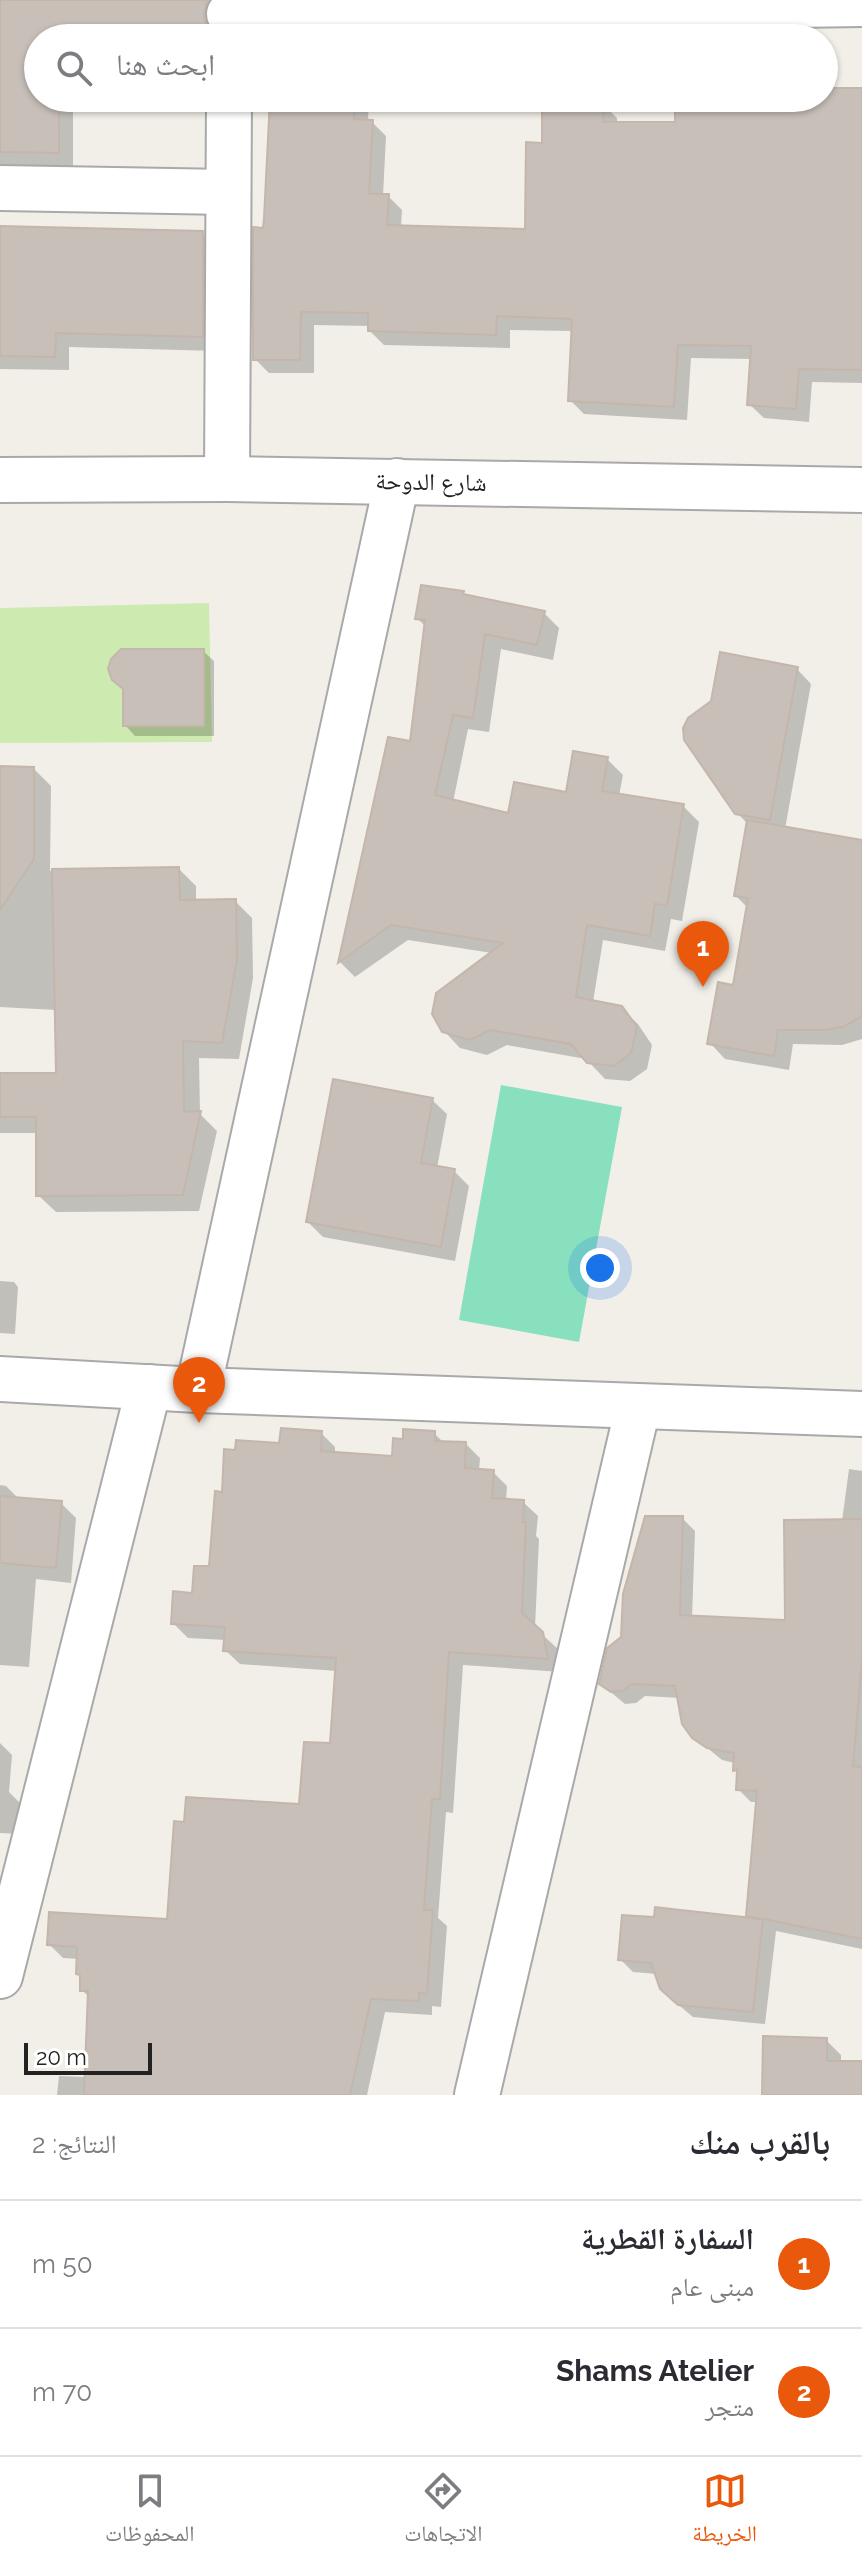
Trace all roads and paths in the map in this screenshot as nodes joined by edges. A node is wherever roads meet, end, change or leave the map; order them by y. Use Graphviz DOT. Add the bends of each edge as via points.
graph roads {
  1 [pos="862,4"];
  2 [pos="229,17"];
  3 [pos="229,112"];
  4 [pos="0,188"];
  5 [pos="228,192"];
  6 [pos="227,479"];
  7 [pos="0,480"];
  8 [pos="397,481"];
  9 [pos="862,490"];
  10 [pos="0,1379"];
  11 [pos="149,1387"];
  12 [pos="198,1390"];
  13 [pos="638,1407"];
  14 [pos="862,1414"];
  15 [pos="0,1976"];
  16 [pos="477,2095"];
  1 -- 2 [label="street"];
  3 -- 5 [label="street"];
  4 -- 5 [label="street"];
  5 -- 6 [label="street"];
  6 -- 7 [label="street, شارع الدوحة"];
  6 -- 8 [label="street, شارع الدوحة"];
  8 -- 9 [label="street, شارع الدوحة"];
  8 -- 12 [label="street"];
  10 -- 11 [label="street"];
  11 -- 12 [label="street"];
  11 -- 15 [label="street"];
  12 -- 13 [label="street"];
  13 -- 14 [label="street"];
  13 -- 16 [label="street"];
}
